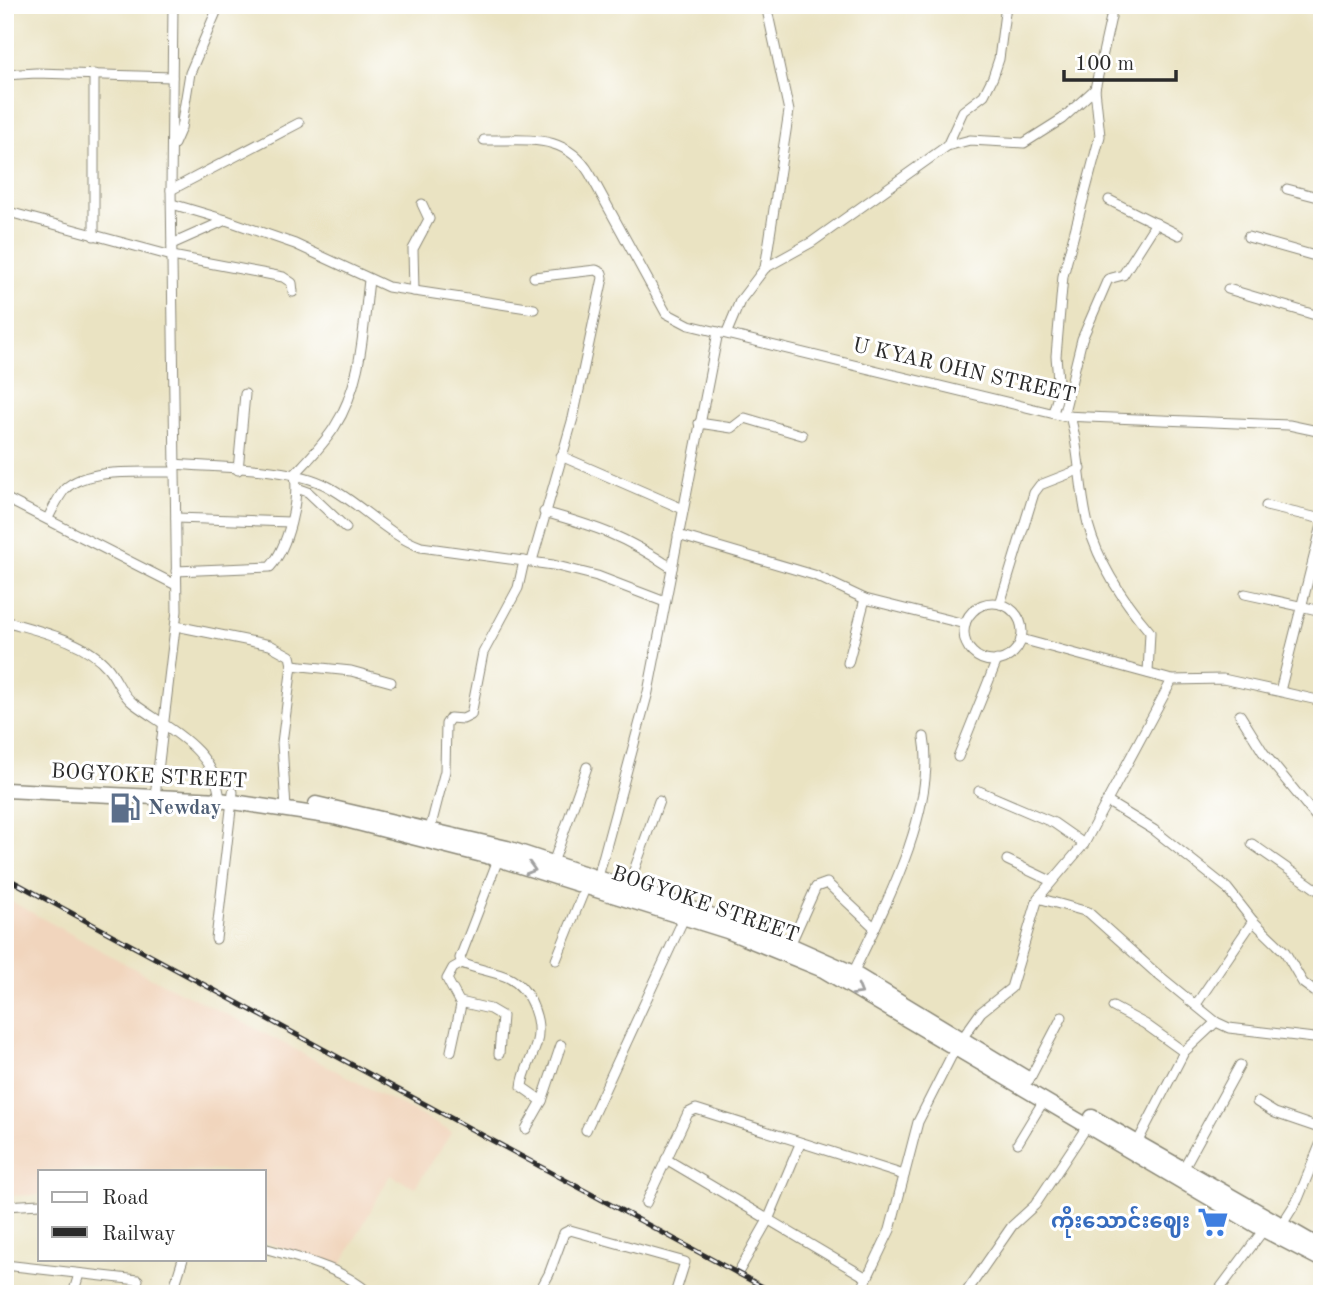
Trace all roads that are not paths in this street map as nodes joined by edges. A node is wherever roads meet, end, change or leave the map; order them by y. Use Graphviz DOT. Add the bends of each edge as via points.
graph roads {
  1 [pos="173,5"];
  2 [pos="219,5"];
  3 [pos="766,5"];
  4 [pos="1006,5"];
  5 [pos="1111,5"];
  6 [pos="94,74"];
  7 [pos="5,75"];
  8 [pos="172,77"];
  9 [pos="1095,89"];
  10 [pos="299,122"];
  11 [pos="484,141"];
  12 [pos="947,146"];
  13 [pos="172,149"];
  14 [pos="1287,189"];
  15 [pos="171,190"];
  16 [pos="1322,198"];
  17 [pos="1109,200"];
  18 [pos="172,204"];
  19 [pos="422,204"];
  20 [pos="5,211"];
  21 [pos="226,220"];
  22 [pos="1156,223"];
  23 [pos="1179,234"];
  24 [pos="94,236"];
  25 [pos="1248,237"];
  26 [pos="172,244"];
  27 [pos="172,256"];
  28 [pos="1322,258"];
  29 [pos="765,268"];
  30 [pos="534,277"];
  31 [pos="369,281"];
  32 [pos="1228,289"];
  33 [pos="414,291"];
  34 [pos="293,292"];
  35 [pos="534,309"];
  36 [pos="1322,317"];
  37 [pos="723,332"];
  38 [pos="245,394"];
  39 [pos="1062,415"];
  40 [pos="699,423"];
  41 [pos="1322,432"];
  42 [pos="802,435"];
  43 [pos="561,456"];
  44 [pos="174,468"];
  45 [pos="1081,469"];
  46 [pos="238,470"];
  47 [pos="295,474"];
  48 [pos="297,488"];
  49 [pos="5,498"];
  50 [pos="1266,506"];
  51 [pos="683,509"];
  52 [pos="544,512"];
  53 [pos="48,518"];
  54 [pos="176,518"];
  55 [pos="1322,519"];
  56 [pos="290,522"];
  57 [pos="1322,525"];
  58 [pos="346,528"];
  59 [pos="678,535"];
  60 [pos="528,561"];
  61 [pos="672,568"];
  62 [pos="176,571"];
  63 [pos="176,585"];
  64 [pos="1245,594"];
  65 [pos="865,599"];
  66 [pos="665,602"];
  67 [pos="1000,604"];
  68 [pos="1301,606"];
  69 [pos="1322,611"];
  70 [pos="5,621"];
  71 [pos="965,624"];
  72 [pos="176,626"];
  73 [pos="1021,639"];
  74 [pos="997,660"];
  75 [pos="848,663"];
  76 [pos="292,665"];
  77 [pos="1148,673"];
  78 [pos="1172,680"];
  79 [pos="391,682"];
  80 [pos="1280,691"];
  81 [pos="1322,701"];
  82 [pos="1240,715"];
  83 [pos="163,720"];
  84 [pos="924,737"];
  85 [pos="958,757"];
  86 [pos="587,767"];
  87 [pos="5,783"];
  88 [pos="41,788"];
  89 [pos="5,790"];
  90 [pos="979,791"];
  91 [pos="155,792"];
  92 [pos="226,796"];
  93 [pos="659,801"];
  94 [pos="1108,802"];
  95 [pos="285,804"];
  96 [pos="1322,824"];
  97 [pos="430,829"];
  98 [pos="1084,844"];
  99 [pos="1252,844"];
  100 [pos="500,853"];
  101 [pos="1007,860"];
  102 [pos="553,863"];
  103 [pos="598,877"];
  104 [pos="1051,881"];
  105 [pos="586,886"];
  106 [pos="628,887"];
  107 [pos="1322,893"];
  108 [pos="1038,898"];
  109 [pos="684,918"];
  110 [pos="1253,920"];
  111 [pos="875,928"];
  112 [pos="216,939"];
  113 [pos="790,945"];
  114 [pos="556,960"];
  115 [pos="462,963"];
  116 [pos="853,973"];
  117 [pos="1322,997"];
  118 [pos="460,1002"];
  119 [pos="1197,1003"];
  120 [pos="1114,1007"];
  121 [pos="1062,1017"];
  122 [pos="1216,1022"];
  123 [pos="1322,1039"];
  124 [pos="958,1042"];
  125 [pos="561,1045"];
  126 [pos="451,1051"];
  127 [pos="1184,1052"];
  128 [pos="499,1054"];
  129 [pos="1240,1065"];
  130 [pos="1028,1080"];
  131 [pos="1044,1100"];
  132 [pos="542,1101"];
  133 [pos="1257,1102"];
  134 [pos="1090,1121"];
  135 [pos="526,1129"];
  136 [pos="1322,1129"];
  137 [pos="586,1130"];
  138 [pos="1322,1140"];
  139 [pos="1018,1143"];
  140 [pos="800,1144"];
  141 [pos="1135,1147"];
  142 [pos="666,1159"];
  143 [pos="1183,1169"];
  144 [pos="904,1175"];
  145 [pos="646,1203"];
  146 [pos="38,1204"];
  147 [pos="5,1206"];
  148 [pos="768,1220"];
  149 [pos="1272,1225"];
  150 [pos="1322,1248"];
  151 [pos="266,1249"];
  152 [pos="183,1260"];
  153 [pos="1322,1260"];
  154 [pos="5,1265"];
  155 [pos="739,1271"];
  156 [pos="79,1273"];
  157 [pos="867,1278"];
  158 [pos="138,1280"];
  159 [pos="860,1293"];
  160 [pos="73,1294"];
  161 [pos="172,1294"];
  162 [pos="370,1294"];
  163 [pos="538,1294"];
  164 [pos="675,1294"];
  165 [pos="965,1294"];
  166 [pos="1216,1294"];
  1 -- 8 [label="street"];
  2 -- 13 [label="street" via="190,73 181,128"];
  3 -- 29 [label="street" via="789,111"];
  4 -- 12 [label="street" via="993,77 984,95 963,111"];
  5 -- 9 [label="street"];
  6 -- 7 [label="street"];
  6 -- 8 [label="street"];
  6 -- 24 [label="street"];
  8 -- 13 [label="street"];
  9 -- 12 [label="street" via="1062,119 1024,144 970,140"];
  9 -- 39 [label="street" via="1100,136 1063,276 1056,356"];
  10 -- 15 [label="street"];
  11 -- 37 [label="street, U KYAR OHN STREET" via="551,143 575,153 666,313 689,325"];
  12 -- 29 [label="street" via="812,242"];
  13 -- 15 [label="street"];
  14 -- 16 [label="street"];
  15 -- 18 [label="street"];
  17 -- 22 [label="street"];
  18 -- 21 [label="street"];
  18 -- 26 [label="street"];
  19 -- 33 [label="street" via="429,219 413,249"];
  20 -- 24 [label="street"];
  21 -- 26 [label="street"];
  21 -- 31 [label="street" via="295,244"];
  22 -- 23 [label="street"];
  22 -- 39 [label="street" via="1123,275 1108,279 1082,339"];
  24 -- 27 [label="street"];
  25 -- 28 [label="street"];
  26 -- 27 [label="street"];
  27 -- 34 [label="street" via="283,277 292,283"];
  27 -- 44 [label="street"];
  29 -- 37 [label="street"];
  30 -- 43 [label="street" via="603,273"];
  31 -- 33 [label="street"];
  31 -- 47 [label="street" via="356,378 347,403 333,430"];
  32 -- 36 [label="street"];
  33 -- 35 [label="street"];
  37 -- 39 [label="street, U KYAR OHN STREET"];
  37 -- 40 [label="street"];
  38 -- 46 [label="street"];
  39 -- 41 [label="street, U KYAR OHN STREET" via="1289,425"];
  39 -- 45 [label="street"];
  40 -- 42 [label="street" via="732,428 745,418"];
  40 -- 51 [label="street"];
  43 -- 51 [label="street"];
  43 -- 52 [label="street"];
  44 -- 46 [label="street"];
  44 -- 53 [label="street" via="110,473 75,482 63,492"];
  44 -- 54 [label="street"];
  45 -- 67 [label="street" via="1040,485 1034,494"];
  45 -- 77 [label="street" via="1088,524 1115,588 1150,632"];
  46 -- 47 [label="street"];
  47 -- 48 [label="street"];
  47 -- 60 [label="street" via="327,485 413,544 434,551"];
  48 -- 56 [label="street"];
  48 -- 58 [label="street" via="308,492"];
  49 -- 53 [label="street"];
  50 -- 55 [label="street"];
  51 -- 59 [label="street"];
  52 -- 60 [label="street"];
  52 -- 61 [label="street" via="632,541"];
  53 -- 63 [label="street"];
  54 -- 56 [label="street"];
  54 -- 62 [label="street"];
  56 -- 62 [label="street" via="270,567"];
  57 -- 68 [label="street"];
  59 -- 61 [label="street"];
  59 -- 65 [label="street" via="814,575"];
  60 -- 66 [label="street" via="597,576"];
  60 -- 97 [label="street" via="483,653 471,715 450,718 446,724 445,771"];
  61 -- 66 [label="street"];
  62 -- 63 [label="street"];
  63 -- 72 [label="street"];
  64 -- 68 [label="street"];
  65 -- 71 [label="street"];
  65 -- 75 [label="street"];
  66 -- 103 [label="street" via="648,692"];
  67 -- 71 [label="street" via="978,607"];
  67 -- 73 [label="street" via="1018,617"];
  68 -- 69 [label="street"];
  68 -- 80 [label="street"];
  70 -- 83 [label="street" via="96,657 129,699"];
  71 -- 74 [label="street" via="968,646 975,654"];
  72 -- 76 [label="street" via="275,647 288,653"];
  72 -- 83 [label="street"];
  73 -- 74 [label="street" via="1016,649"];
  73 -- 77 [label="street"];
  74 -- 85 [label="street"];
  76 -- 79 [label="street" via="351,671"];
  76 -- 95 [label="street" via="282,743"];
  77 -- 78 [label="street"];
  78 -- 80 [label="street" via="1223,679"];
  78 -- 94 [label="street"];
  80 -- 81 [label="street"];
  82 -- 96 [label="street" via="1263,752"];
  83 -- 91 [label="street"];
  83 -- 92 [label="street" via="207,762"];
  84 -- 111 [label="street" via="924,787 897,884"];
  86 -- 102 [label="street"];
  87 -- 88 [label="main road, BOGYOKE STREET"];
  88 -- 89 [label="main road, BOGYOKE STREET"];
  88 -- 91 [label="main road, BOGYOKE STREET"];
  90 -- 98 [label="street" via="1054,823"];
  91 -- 92 [label="main road, BOGYOKE STREET"];
  92 -- 95 [label="main road, BOGYOKE STREET"];
  92 -- 112 [label="street"];
  93 -- 106 [label="street"];
  94 -- 98 [label="street"];
  94 -- 110 [label="street" via="1154,830 1227,888"];
  95 -- 97 [label="main road, BOGYOKE STREET" via="365,813"];
  95 -- 100 [label="main road, BOGYOKE STREET"];
  97 -- 100 [label="main road, BOGYOKE STREET"];
  98 -- 104 [label="street"];
  99 -- 107 [label="street"];
  100 -- 102 [label="main road, BOGYOKE STREET"];
  100 -- 105 [label="main road, BOGYOKE STREET, one-way"];
  100 -- 115 [label="street" via="460,958"];
  101 -- 104 [label="street"];
  102 -- 103 [label="main road, BOGYOKE STREET"];
  103 -- 106 [label="main road, BOGYOKE STREET"];
  104 -- 108 [label="street"];
  105 -- 109 [label="main road, BOGYOKE STREET"];
  105 -- 114 [label="street"];
  106 -- 113 [label="main road, BOGYOKE STREET"];
  108 -- 119 [label="street" via="1088,912"];
  108 -- 124 [label="street" via="1011,988 982,1012"];
  109 -- 124 [label="main road, BOGYOKE STREET, one-way" via="804,961"];
  109 -- 137 [label="street"];
  110 -- 117 [label="street" via="1285,952 1303,983"];
  110 -- 119 [label="street"];
  111 -- 113 [label="street" via="827,883 821,884"];
  111 -- 116 [label="street"];
  113 -- 116 [label="main road, BOGYOKE STREET"];
  115 -- 118 [label="street" via="447,979"];
  115 -- 132 [label="street" via="510,978 534,1006 539,1024 537,1043 522,1087"];
  116 -- 124 [label="main road, BOGYOKE STREET"];
  118 -- 126 [label="street"];
  118 -- 128 [label="street" via="502,1016"];
  119 -- 122 [label="street"];
  120 -- 127 [label="street"];
  121 -- 130 [label="street"];
  122 -- 123 [label="street" via="1229,1028"];
  122 -- 127 [label="street"];
  124 -- 130 [label="main road, BOGYOKE STREET"];
  124 -- 131 [label="main road, BOGYOKE STREET"];
  124 -- 144 [label="street" via="918,1122"];
  125 -- 132 [label="street"];
  127 -- 141 [label="street"];
  129 -- 143 [label="street"];
  130 -- 134 [label="main road, BOGYOKE STREET"];
  131 -- 134 [label="main road, BOGYOKE STREET"];
  131 -- 139 [label="street"];
  132 -- 135 [label="street"];
  133 -- 136 [label="street"];
  134 -- 141 [label="main road, BOGYOKE STREET"];
  134 -- 165 [label="street" via="1035,1205 1012,1226"];
  138 -- 149 [label="street" via="1298,1199"];
  140 -- 142 [label="street" via="691,1110"];
  140 -- 144 [label="street"];
  140 -- 148 [label="street"];
  141 -- 143 [label="main road, BOGYOKE STREET"];
  141 -- 149 [label="main road, BOGYOKE STREET"];
  142 -- 145 [label="street"];
  142 -- 148 [label="street"];
  143 -- 149 [label="main road, BOGYOKE STREET"];
  144 -- 157 [label="street" via="890,1230"];
  146 -- 147 [label="street"];
  148 -- 155 [label="street"];
  148 -- 157 [label="street"];
  149 -- 150 [label="main road, BOGYOKE STREET"];
  149 -- 153 [label="main road, BOGYOKE STREET"];
  149 -- 166 [label="street"];
  151 -- 162 [label="street" via="332,1269"];
  152 -- 161 [label="street"];
  154 -- 156 [label="street"];
  156 -- 158 [label="street"];
  156 -- 160 [label="street"];
  157 -- 159 [label="street"];
  163 -- 164 [label="street" via="564,1233 570,1230 685,1262"];
}
